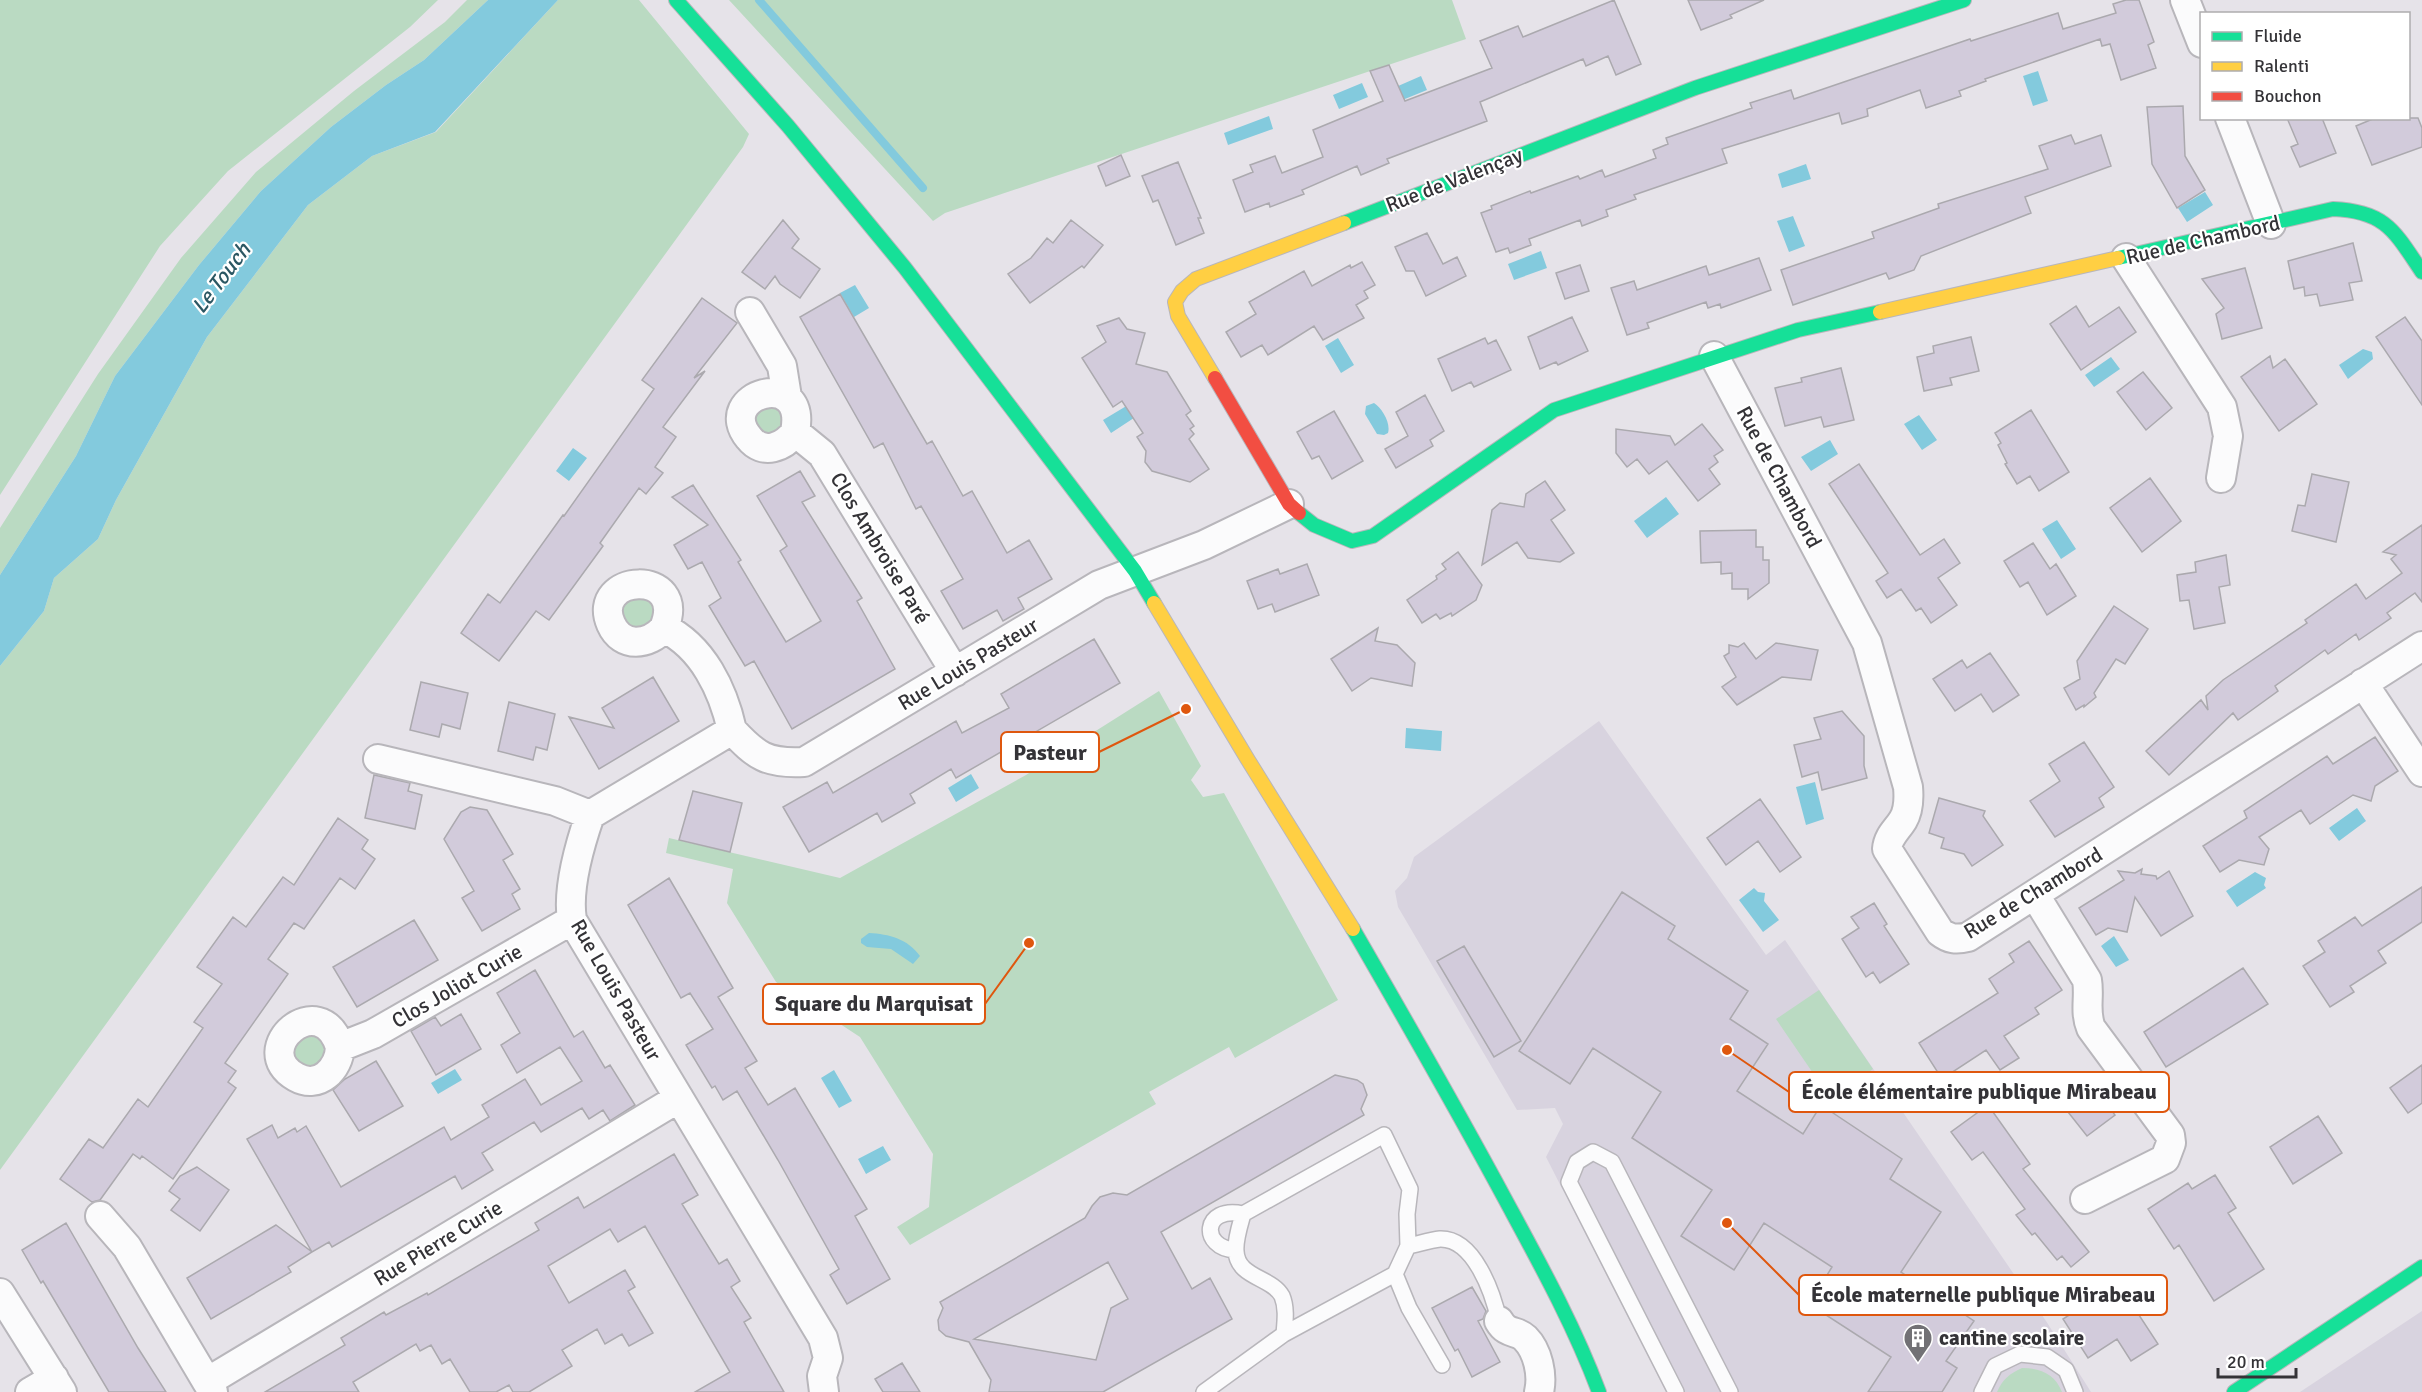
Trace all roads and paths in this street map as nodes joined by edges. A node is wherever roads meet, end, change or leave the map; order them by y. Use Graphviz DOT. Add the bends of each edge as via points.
graph roads {
  1 [pos="676,0"];
  2 [pos="1964,0"];
  3 [pos="2185,0"];
  4 [pos="2200,38"];
  5 [pos="2231,120"];
  6 [pos="2271,224"];
  7 [pos="2126,258"];
  8 [pos="2422,272"];
  9 [pos="750,312"];
  10 [pos="1714,356"];
  11 [pos="787,397"];
  12 [pos="795,432"];
  13 [pos="2221,478"];
  14 [pos="1289,504"];
  15 [pos="1135,571"];
  16 [pos="664,628"];
  17 [pos="2422,646"];
  18 [pos="955,672"];
  19 [pos="2363,683"];
  20 [pos="732,730"];
  21 [pos="378,759"];
  22 [pos="2422,772"];
  23 [pos="590,814"];
  24 [pos="2035,895"];
  25 [pos="572,920"];
  26 [pos="340,1047"];
  27 [pos="679,1098"];
  28 [pos="2085,1199"];
  29 [pos="1243,1214"];
  30 [pos="100,1216"];
  31 [pos="1408,1246"];
  32 [pos="1235,1250"];
  33 [pos="2422,1267"];
  34 [pos="1395,1274"];
  35 [pos="0,1293"];
  36 [pos="1499,1321"];
  37 [pos="1284,1334"];
  38 [pos="1442,1365"];
  39 [pos="1226,1378"];
  40 [pos="49,1387"];
  41 [pos="210,1387"];
  42 [pos="824,1392"];
  43 [pos="1204,1392"];
  44 [pos="1233,1392"];
  45 [pos="1539,1392"];
  46 [pos="1599,1392"];
  47 [pos="1676,1392"];
  48 [pos="1730,1392"];
  49 [pos="1982,1392"];
  50 [pos="2075,1392"];
  51 [pos="2234,1392"];
  1 -- 15 [label="street" via="788,126 897,260"];
  2 -- 14 [label="street, Rue de Valençay" via="1695,88 1196,279 1175,302 1178,316"];
  3 -- 4 [label="street"];
  5 -- 6 [label="street"];
  6 -- 7 [label="street, Rue de Chambord"];
  6 -- 8 [label="street, Rue de Chambord" via="2333,209 2367,212 2391,228"];
  7 -- 10 [label="street, Rue de Chambord" via="1798,330"];
  7 -- 13 [label="street" via="2222,407 2228,436"];
  9 -- 11 [label="street" via="783,366"];
  10 -- 14 [label="street, Rue de Chambord" via="1554,410 1373,536 1352,541 1314,525"];
  10 -- 24 [label="street, Rue de Chambord" via="1867,643 1908,787 1907,811 1889,838 1889,854 1940,932 1953,939 1968,937"];
  11 -- 12 [label="street" via="798,419"];
  11 -- 12 [label="street" via="775,392 751,398 741,420 752,443 764,447 788,442"];
  12 -- 18 [label="street, Clos Ambroise Paré" via="822,454"];
  14 -- 15 [label="street"];
  15 -- 18 [label="street, Rue Louis Pasteur" via="1100,585"];
  15 -- 46 [label="street" via="1342,909 1437,1074 1546,1275 1586,1355"];
  16 -- 20 [label="street" via="693,647 723,694"];
  17 -- 19 [label="street, Rue de Chambord"];
  18 -- 20 [label="street, Rue Louis Pasteur" via="804,762 768,760 756,754"];
  19 -- 22 [label="street"];
  19 -- 24 [label="street, Rue de Chambord"];
  20 -- 23 [label="street"];
  21 -- 23 [label="street" via="555,801"];
  23 -- 25 [label="street, Rue Louis Pasteur" via="572,889"];
  24 -- 28 [label="street" via="2087,980 2086,1007 2091,1028 2170,1135 2165,1159"];
  25 -- 26 [label="street, Clos Joliot Curie" via="373,1034"];
  25 -- 27 [label="street, Rue Louis Pasteur"];
  27 -- 41 [label="street, Rue Pierre Curie"];
  27 -- 42 [label="street, Rue Louis Pasteur" via="823,1338 828,1358 822,1376"];
  29 -- 31 [label="lane" via="1384,1135 1410,1190"];
  29 -- 32 [label="lane"];
  29 -- 32 [label="lane" via="1221,1213 1212,1226 1213,1241 1219,1247"];
  30 -- 41 [label="street" via="127,1246"];
  31 -- 34 [label="lane"];
  31 -- 36 [label="lane" via="1441,1239 1457,1242 1469,1252 1491,1291"];
  32 -- 37 [label="lane" via="1247,1271 1281,1296 1286,1312"];
  33 -- 51 [label="street"];
  34 -- 37 [label="lane"];
  34 -- 38 [label="lane" via="1409,1308"];
  35 -- 40 [label="street"];
  36 -- 45 [label="street" via="1508,1331 1524,1337 1535,1354 1541,1376"];
  37 -- 39 [label="lane"];
  39 -- 43 [label="lane"];
  39 -- 44 [label="lane"];
  47 -- 48 [label="lane" via="1569,1182 1577,1162 1593,1152 1612,1162"];
  49 -- 50 [label="lane" via="1995,1366 2020,1354 2047,1357 2066,1370"];
}
